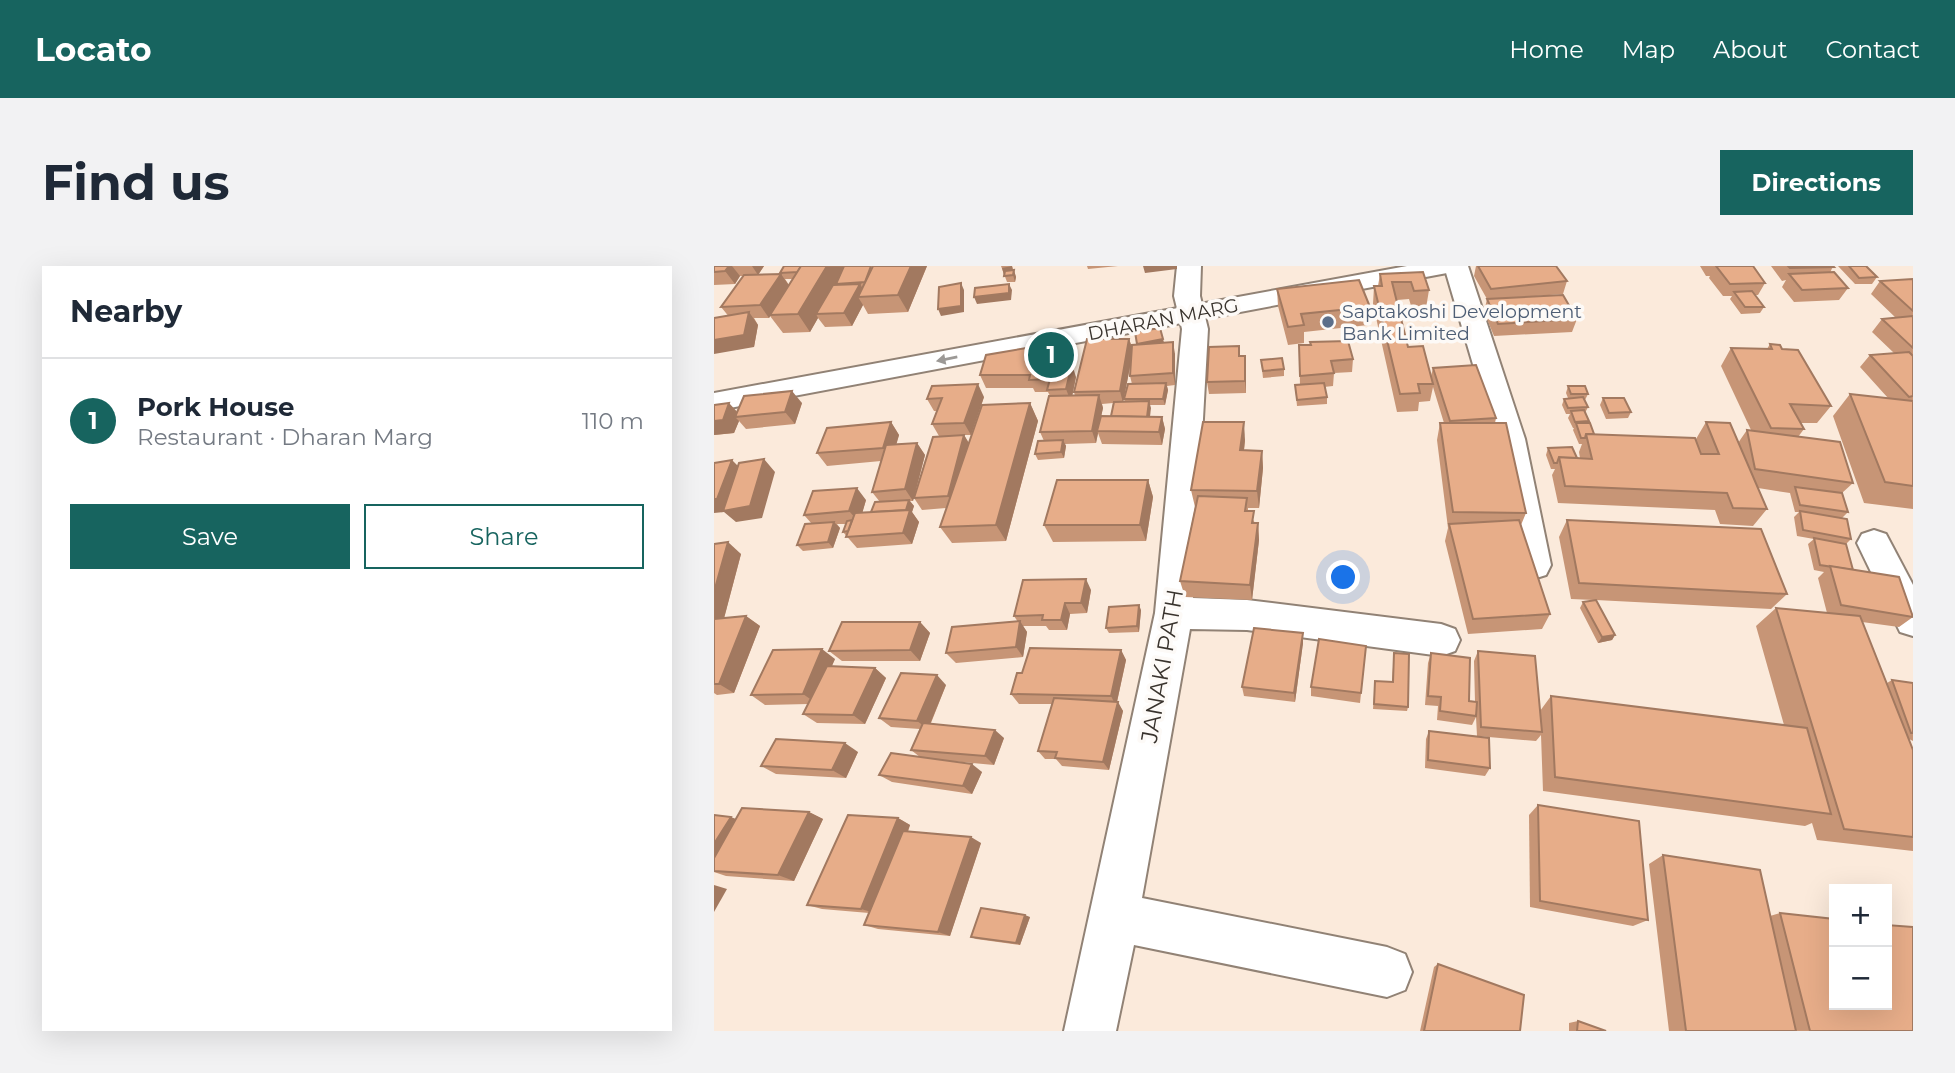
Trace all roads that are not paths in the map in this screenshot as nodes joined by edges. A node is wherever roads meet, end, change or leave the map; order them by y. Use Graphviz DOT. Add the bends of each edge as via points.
graph roads {
  1 [pos="1354,266"];
  2 [pos="1447,266"];
  3 [pos="1456,266"];
  4 [pos="1189,292"];
  5 [pos="714,382"];
  6 [pos="714,402"];
  7 [pos="1874,543"];
  8 [pos="1533,565"];
  9 [pos="1174,613"];
  10 [pos="1913,621"];
  11 [pos="1441,640"];
  12 [pos="1115,917"];
  13 [pos="1387,972"];
  14 [pos="1090,1031"];
  1 -- 4 [label="street, DHARAN MARG"];
  2 -- 4 [label="street, DHARAN MARG"];
  3 -- 8 [label="street" via="1510,439"];
  4 -- 5 [label="street, DHARAN MARG"];
  4 -- 6 [label="street, DHARAN MARG, one-way"];
  4 -- 9 [label="street, JANAKI PATH" via="1195,329"];
  7 -- 10 [label="street"];
  9 -- 11 [label="street" via="1247,615"];
  9 -- 12 [label="street, JANAKI PATH"];
  12 -- 13 [label="street"];
  12 -- 14 [label="street, JANAKI PATH"];
}
